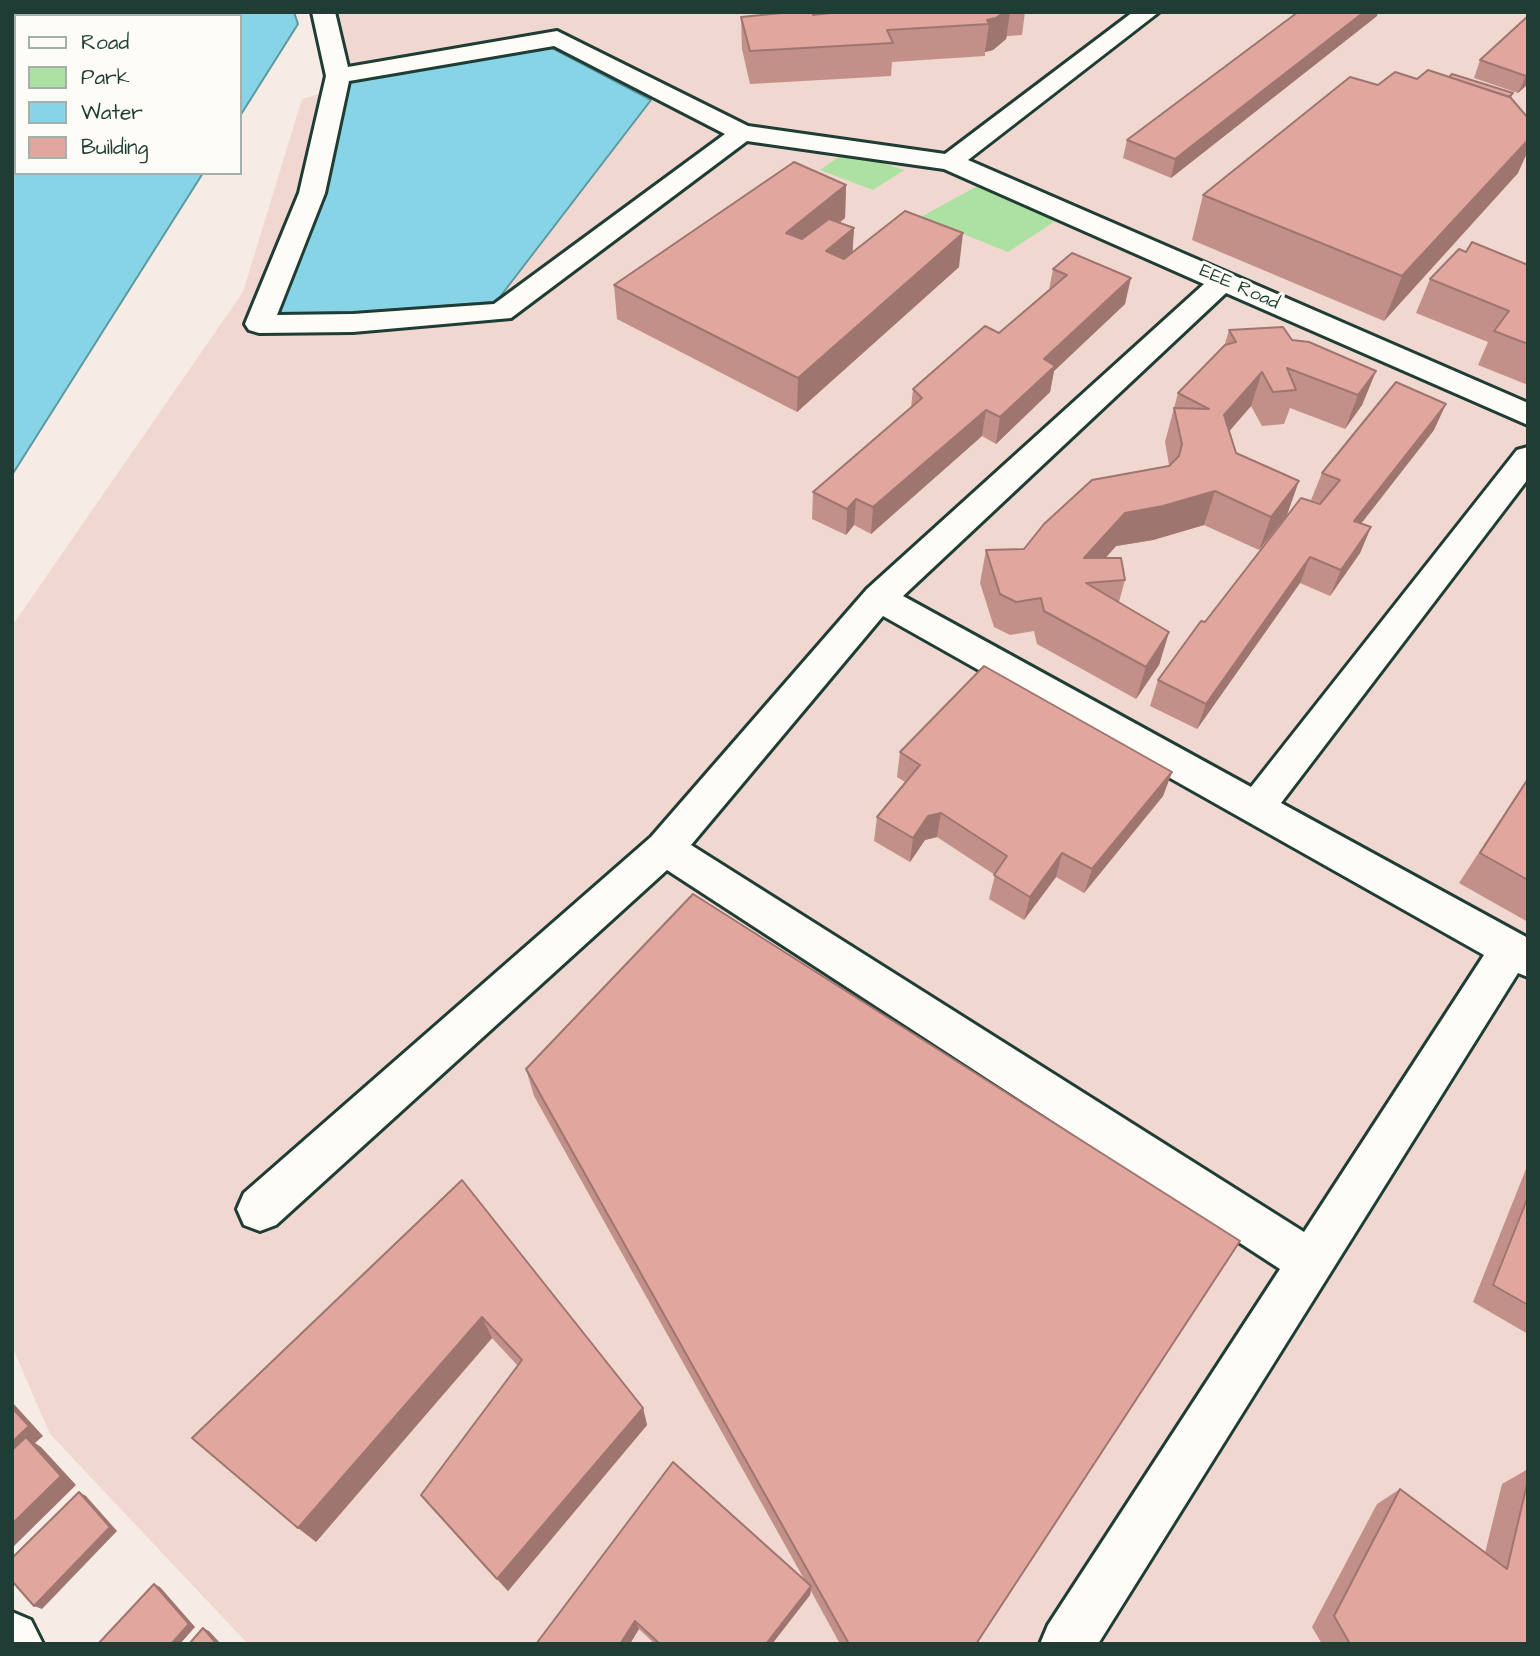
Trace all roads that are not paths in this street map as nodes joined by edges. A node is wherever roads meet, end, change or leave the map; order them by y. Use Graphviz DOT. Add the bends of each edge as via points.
graph roads {
  1 [pos="323,12"];
  2 [pos="1148,12"];
  3 [pos="338,76"];
  4 [pos="742,133"];
  5 [pos="950,162"];
  6 [pos="1223,281"];
  7 [pos="1528,415"];
  8 [pos="1528,457"];
  9 [pos="878,598"];
  10 [pos="1256,808"];
  11 [pos="666,848"];
  12 [pos="1519,954"];
  13 [pos="260,1209"];
  14 [pos="1310,1262"];
  15 [pos="12,1639"];
  16 [pos="16,1644"];
  17 [pos="1067,1644"];
  1 -- 3 [label="street"];
  2 -- 5 [label="street"];
  3 -- 4 [label="street, EEE Road" via="557,38"];
  3 -- 4 [label="street" via="312,193 259,324 353,323 501,312"];
  4 -- 5 [label="street, EEE Road"];
  5 -- 6 [label="street, EEE Road"];
  6 -- 7 [label="street, EEE Road"];
  6 -- 9 [label="street"];
  8 -- 10 [label="street"];
  9 -- 10 [label="street"];
  9 -- 11 [label="street"];
  10 -- 12 [label="street"];
  11 -- 13 [label="street"];
  11 -- 14 [label="street"];
  12 -- 14 [label="street"];
  14 -- 17 [label="street"];
  15 -- 16 [label="street"];
}
